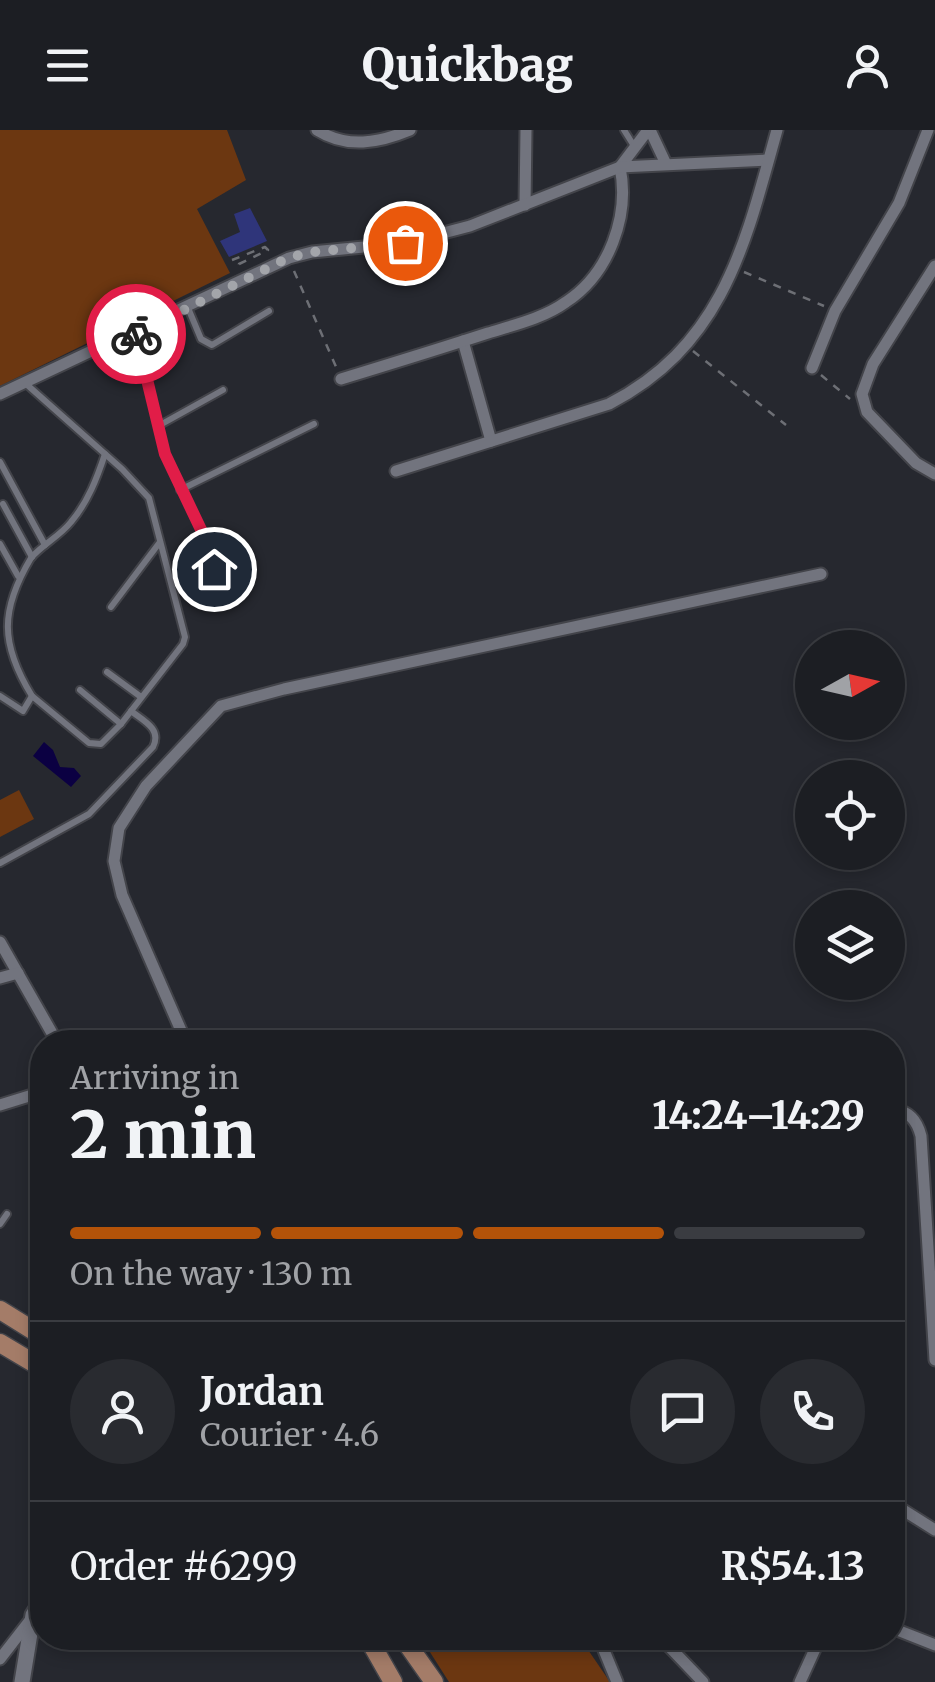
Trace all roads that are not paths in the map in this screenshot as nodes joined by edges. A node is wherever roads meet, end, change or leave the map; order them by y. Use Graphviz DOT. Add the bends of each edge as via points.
graph roads {
  1 [pos="318,130"];
  2 [pos="410,130"];
  3 [pos="526,130"];
  4 [pos="624,130"];
  5 [pos="649,130"];
  6 [pos="777,130"];
  7 [pos="928,130"];
  8 [pos="634,147"];
  9 [pos="768,160"];
  10 [pos="666,164"];
  11 [pos="620,168"];
  12 [pos="525,204"];
  13 [pos="935,266"];
  14 [pos="188,308"];
  15 [pos="269,311"];
  16 [pos="136,332"];
  17 [pos="463,342"];
  18 [pos="812,368"];
  19 [pos="341,380"];
  20 [pos="24,382"];
  21 [pos="224,390"];
  22 [pos="0,394"];
  23 [pos="314,424"];
  24 [pos="160,425"];
  25 [pos="491,442"];
  26 [pos="105,454"];
  27 [pos="0,462"];
  28 [pos="396,471"];
  29 [pos="935,474"];
  30 [pos="180,490"];
  31 [pos="3,504"];
  32 [pos="161,542"];
  33 [pos="0,544"];
  34 [pos="45,545"];
  35 [pos="32,557"];
  36 [pos="821,574"];
  37 [pos="18,576"];
  38 [pos="199,581"];
  39 [pos="111,607"];
  40 [pos="108,672"];
  41 [pos="80,690"];
  42 [pos="0,696"];
  43 [pos="32,696"];
  44 [pos="141,697"];
  45 [pos="131,711"];
  46 [pos="122,724"];
  47 [pos="0,863"];
  48 [pos="0,942"];
  49 [pos="18,973"];
  50 [pos="0,978"];
  51 [pos="50,1030"];
  52 [pos="181,1030"];
  53 [pos="30,1096"];
  54 [pos="0,1106"];
  55 [pos="905,1113"];
  56 [pos="6,1214"];
  57 [pos="0,1224"];
  58 [pos="0,1310"];
  59 [pos="30,1329"];
  60 [pos="0,1342"];
  61 [pos="935,1360"];
  62 [pos="30,1361"];
  63 [pos="905,1511"];
  64 [pos="935,1530"];
  65 [pos="30,1620"];
  66 [pos="905,1633"];
  67 [pos="30,1634"];
  68 [pos="935,1645"];
  69 [pos="375,1650"];
  70 [pos="411,1650"];
  71 [pos="604,1650"];
  72 [pos="672,1650"];
  73 [pos="815,1650"];
  74 [pos="0,1659"];
  75 [pos="22,1682"];
  76 [pos="393,1682"];
  77 [pos="434,1682"];
  78 [pos="617,1682"];
  79 [pos="703,1682"];
  80 [pos="800,1682"];
  1 -- 2 [label="street" via="354,143"];
  3 -- 12 [label="street"];
  4 -- 8 [label="lane"];
  5 -- 8 [label="street"];
  5 -- 10 [label="street"];
  6 -- 9 [label="street"];
  7 -- 18 [label="street" via="899,203 835,311"];
  8 -- 11 [label="street"];
  9 -- 10 [label="street"];
  9 -- 25 [label="street" via="734,267 688,347 609,404"];
  10 -- 11 [label="street"];
  11 -- 12 [label="street"];
  11 -- 17 [label="street" via="624,198 614,239 588,284 565,304"];
  12 -- 14 [label="street" via="405,243 288,258"];
  13 -- 29 [label="street" via="872,364 862,394 867,412"];
  14 -- 15 [label="lane" via="201,339 212,345"];
  14 -- 16 [label="street"];
  16 -- 20 [label="street"];
  16 -- 24 [label="lane"];
  17 -- 19 [label="street"];
  17 -- 25 [label="street"];
  20 -- 22 [label="street"];
  20 -- 26 [label="lane"];
  21 -- 24 [label="lane"];
  23 -- 30 [label="lane"];
  24 -- 30 [label="lane"];
  25 -- 28 [label="street"];
  26 -- 32 [label="lane" via="149,498"];
  26 -- 34 [label="lane" via="72,522"];
  27 -- 34 [label="lane"];
  30 -- 38 [label="lane" via="216,561"];
  31 -- 35 [label="lane"];
  32 -- 39 [label="lane"];
  32 -- 44 [label="lane" via="184,640"];
  33 -- 37 [label="lane"];
  34 -- 35 [label="lane"];
  35 -- 37 [label="lane"];
  36 -- 52 [label="street" via="222,706 146,786 119,828 114,861"];
  37 -- 43 [label="lane" via="3,606 2,635 10,666"];
  40 -- 44 [label="lane"];
  41 -- 46 [label="lane"];
  42 -- 43 [label="lane" via="23,711"];
  43 -- 46 [label="lane" via="89,743 106,742"];
  44 -- 45 [label="lane"];
  45 -- 46 [label="lane"];
  45 -- 47 [label="lane" via="155,730 154,747 89,814"];
  48 -- 49 [label="street"];
  49 -- 50 [label="street"];
  49 -- 51 [label="street"];
  53 -- 54 [label="street"];
  55 -- 61 [label="street" via="921,1136"];
  56 -- 57 [label="lane"];
  58 -- 59 [label="main road"];
  60 -- 62 [label="main road"];
  63 -- 64 [label="street"];
  65 -- 74 [label="street"];
  66 -- 68 [label="street"];
  67 -- 75 [label="street"];
  69 -- 76 [label="main road"];
  70 -- 77 [label="main road"];
  71 -- 78 [label="street"];
  72 -- 79 [label="street"];
  73 -- 80 [label="street"];
}
